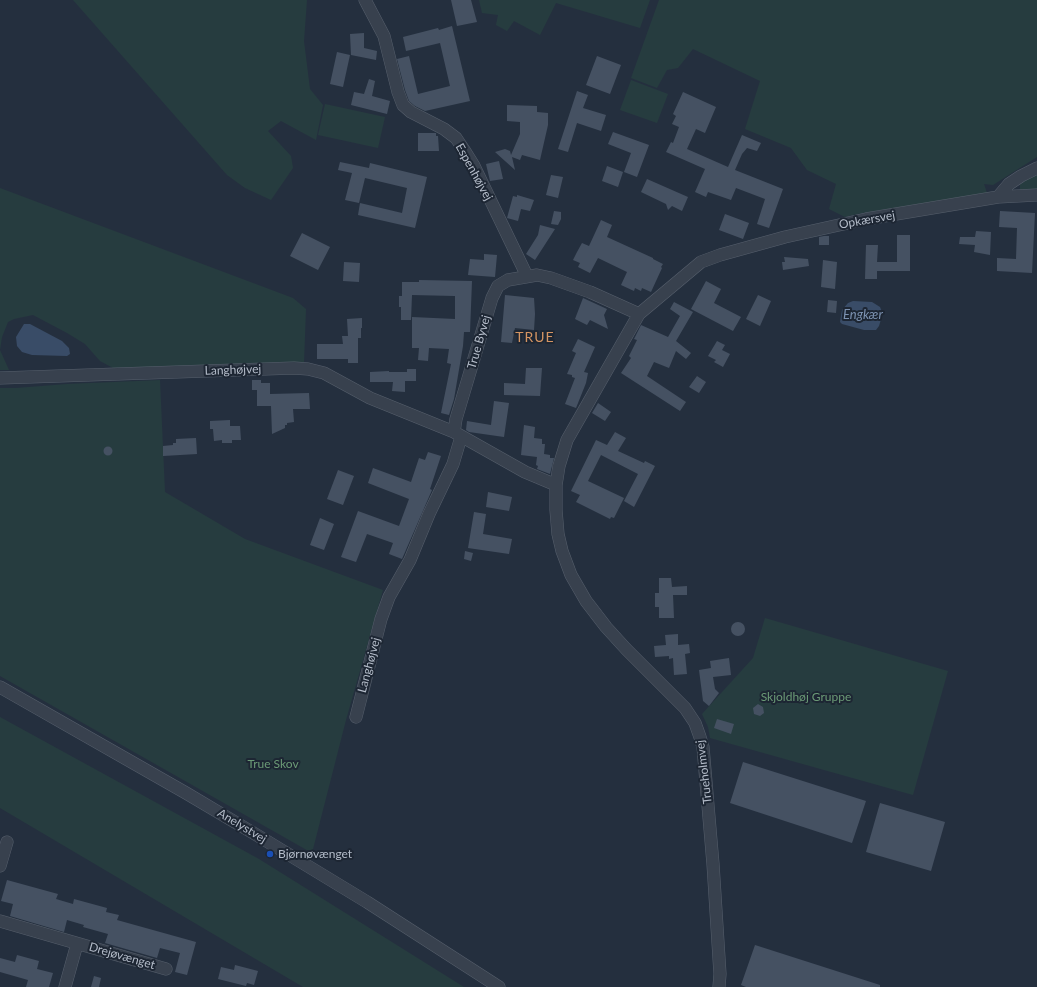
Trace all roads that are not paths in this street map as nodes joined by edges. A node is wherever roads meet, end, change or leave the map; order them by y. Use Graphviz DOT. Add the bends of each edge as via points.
graph roads {
  1 [pos="366,0"];
  2 [pos="1037,168"];
  3 [pos="1037,195"];
  4 [pos="998,197"];
  5 [pos="527,276"];
  6 [pos="639,314"];
  7 [pos="0,378"];
  8 [pos="457,434"];
  9 [pos="556,485"];
  10 [pos="0,687"];
  11 [pos="356,717"];
  12 [pos="7,842"];
  13 [pos="0,866"];
  14 [pos="0,921"];
  15 [pos="77,944"];
  16 [pos="166,969"];
  17 [pos="65,987"];
  18 [pos="499,987"];
  19 [pos="719,987"];
  1 -- 5 [label="street, Espenhøjvej" via="384,36 403,105 456,138 474,166"];
  2 -- 4 [label="street" via="1009,184"];
  3 -- 4 [label="street, Opkærsvej"];
  4 -- 6 [label="street, Opkærsvej" via="866,219 720,255 701,262"];
  5 -- 6 [label="street, True Byvej" via="551,278"];
  5 -- 8 [label="street, True Byvej" via="508,280 498,286 492,298 456,419"];
  6 -- 9 [label="street" via="567,440"];
  7 -- 8 [label="street, Langhøjvej" via="308,369"];
  8 -- 9 [label="street" via="525,472"];
  8 -- 11 [label="street, Langhøjvej" via="453,464 381,619"];
  9 -- 19 [label="street, Trueholmvej" via="558,534 571,575 586,601 606,627 685,708 700,737 713,864"];
  10 -- 18 [label="street, Anelystvej" via="186,792 367,902"];
  12 -- 13 [label="street"];
  14 -- 15 [label="street, Drejøvænget"];
  15 -- 16 [label="street, Drejøvænget"];
  15 -- 17 [label="street, Drejøvænget"];
}
